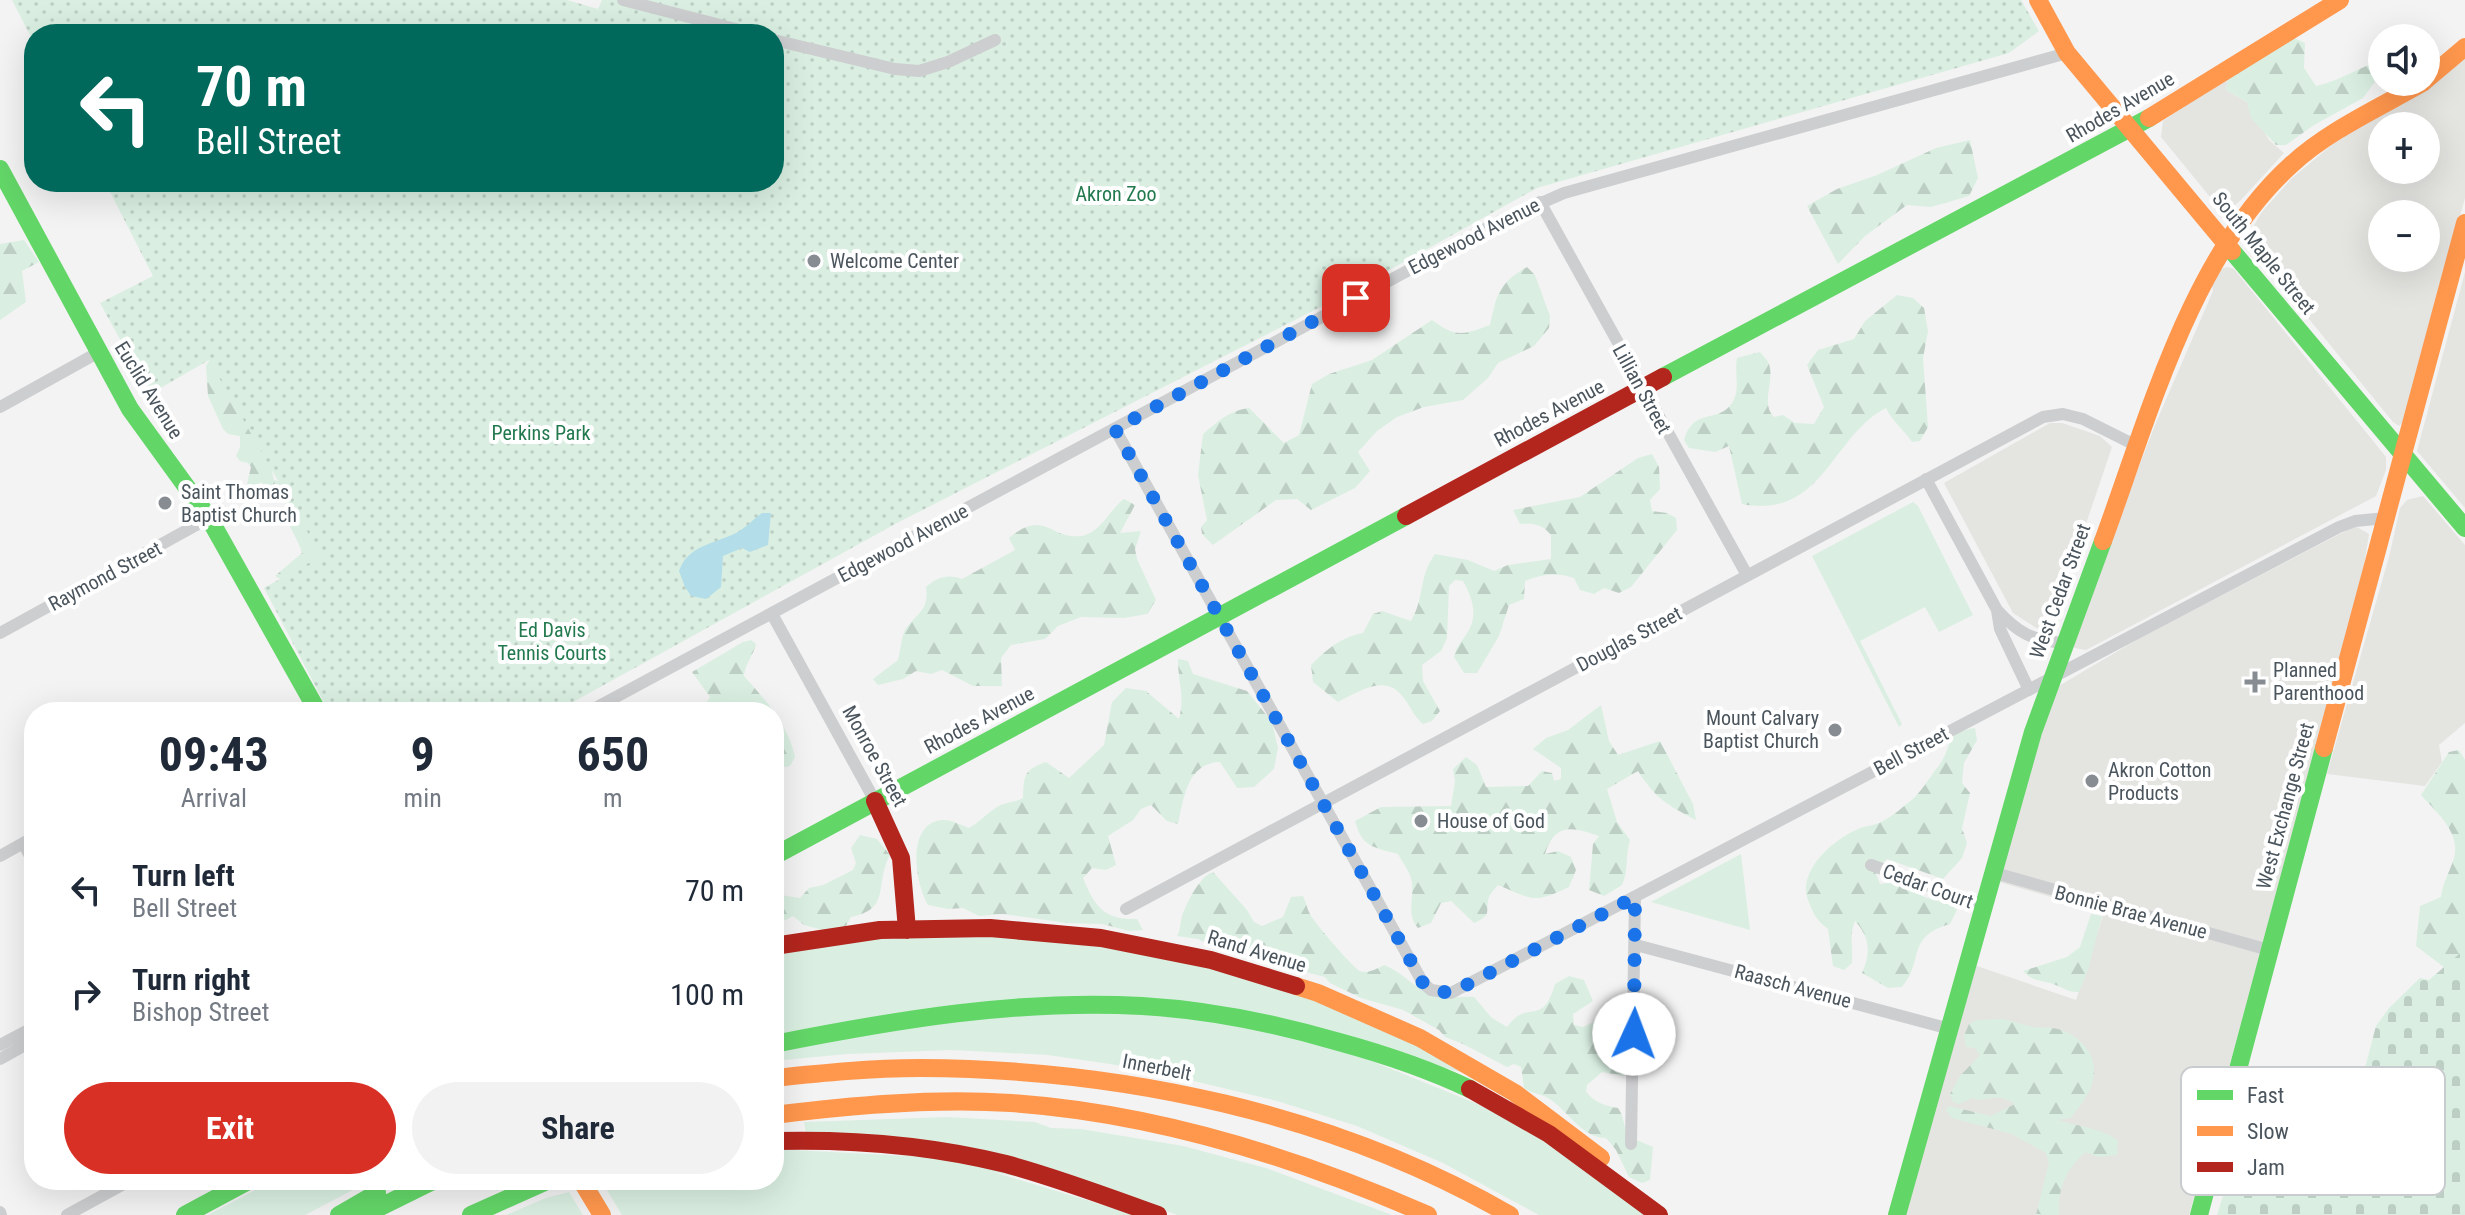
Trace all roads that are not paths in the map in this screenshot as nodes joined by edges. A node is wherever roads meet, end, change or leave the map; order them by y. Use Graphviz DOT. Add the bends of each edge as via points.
graph roads {
  1 [pos="623,0"];
  2 [pos="2038,0"];
  3 [pos="2340,0"];
  4 [pos="716,24"];
  5 [pos="995,40"];
  6 [pos="784,42"];
  7 [pos="2465,47"];
  8 [pos="2067,53"];
  9 [pos="2440,68"];
  10 [pos="2399,96"];
  11 [pos="2130,130"];
  12 [pos="2,178"];
  13 [pos="1540,202"];
  14 [pos="2465,223"];
  15 [pos="2227,243"];
  16 [pos="99,352"];
  17 [pos="1642,389"];
  18 [pos="0,407"];
  19 [pos="1115,429"];
  20 [pos="2137,446"];
  21 [pos="2403,458"];
  22 [pos="1926,479"];
  23 [pos="209,518"];
  24 [pos="2386,518"];
  25 [pos="2465,528"];
  26 [pos="1747,575"];
  27 [pos="1997,610"];
  28 [pos="772,614"];
  29 [pos="1219,615"];
  30 [pos="0,633"];
  31 [pos="2064,643"];
  32 [pos="2051,679"];
  33 [pos="2029,690"];
  34 [pos="312,702"];
  35 [pos="607,702"];
  36 [pos="875,801"];
  37 [pos="1323,804"];
  38 [pos="24,843"];
  39 [pos="784,851"];
  40 [pos="0,856"];
  41 [pos="1871,865"];
  42 [pos="1995,873"];
  43 [pos="1635,897"];
  44 [pos="1985,906"];
  45 [pos="1126,909"];
  46 [pos="907,930"];
  47 [pos="784,944"];
  48 [pos="1636,945"];
  49 [pos="2269,950"];
  50 [pos="1950,1029"];
  51 [pos="24,1032"];
  52 [pos="784,1042"];
  53 [pos="0,1045"];
  54 [pos="24,1046"];
  55 [pos="0,1059"];
  56 [pos="2238,1067"];
  57 [pos="784,1077"];
  58 [pos="784,1114"];
  59 [pos="784,1141"];
  60 [pos="1631,1144"];
  61 [pos="113,1190"];
  62 [pos="231,1190"];
  63 [pos="383,1190"];
  64 [pos="415,1190"];
  65 [pos="527,1190"];
  66 [pos="587,1190"];
  67 [pos="2204,1195"];
  68 [pos="601,1213"];
  69 [pos="67,1215"];
  70 [pos="185,1215"];
  71 [pos="339,1215"];
  72 [pos="364,1215"];
  73 [pos="471,1215"];
  74 [pos="1158,1215"];
  75 [pos="1428,1215"];
  76 [pos="1510,1215"];
  77 [pos="1660,1215"];
  78 [pos="1897,1215"];
  79 [pos="2199,1215"];
  1 -- 4 [label="street"];
  2 -- 8 [label="main road, South Maple Street"];
  3 -- 11 [label="main road, Rhodes Avenue"];
  5 -- 6 [label="street" via="919,71"];
  7 -- 9 [label="main road, West Cedar Street"];
  8 -- 11 [label="main road, South Maple Street"];
  8 -- 13 [label="street, Edgewood Avenue"];
  10 -- 15 [label="main road, West Cedar Street" via="2291,165"];
  11 -- 15 [label="main road, South Maple Street"];
  11 -- 17 [label="main road, Rhodes Avenue"];
  12 -- 16 [label="main road, Euclid Avenue"];
  13 -- 17 [label="street, Lillian Street"];
  13 -- 19 [label="street, Edgewood Avenue"];
  14 -- 21 [label="main road, West Exchange Street"];
  15 -- 20 [label="main road, West Cedar Street" via="2171,355"];
  15 -- 21 [label="main road, South Maple Street"];
  16 -- 18 [label="street"];
  16 -- 23 [label="main road, Euclid Avenue" via="146,435"];
  17 -- 26 [label="street, Lillian Street"];
  17 -- 29 [label="main road, Rhodes Avenue"];
  19 -- 28 [label="street, Edgewood Avenue"];
  19 -- 29 [label="street"];
  20 -- 22 [label="street, Douglas Street" via="2083,419 2043,417"];
  20 -- 31 [label="main road, West Cedar Street"];
  21 -- 24 [label="main road, West Exchange Street"];
  21 -- 25 [label="main road, South Maple Street"];
  22 -- 26 [label="street, Douglas Street"];
  22 -- 27 [label="street"];
  23 -- 30 [label="street, Raymond Street"];
  23 -- 34 [label="main road, Euclid Avenue"];
  24 -- 32 [label="street, Bell Street" via="2339,527"];
  24 -- 49 [label="main road, West Exchange Street"];
  26 -- 37 [label="street, Douglas Street"];
  27 -- 31 [label="street" via="2039,641"];
  27 -- 33 [label="street" via="2000,629"];
  28 -- 35 [label="street, Edgewood Avenue"];
  28 -- 36 [label="street, Monroe Street"];
  29 -- 36 [label="main road, Rhodes Avenue"];
  29 -- 37 [label="street"];
  31 -- 32 [label="main road, West Cedar Street"];
  32 -- 33 [label="street, Bell Street"];
  32 -- 42 [label="main road, West Cedar Street"];
  33 -- 43 [label="street, Bell Street"];
  36 -- 39 [label="main road, Rhodes Avenue"];
  36 -- 46 [label="main road, Monroe Street" via="901,858"];
  37 -- 43 [label="street, Bell Street" via="1423,983 1440,993 1451,993"];
  37 -- 45 [label="street, Douglas Street"];
  38 -- 40 [label="street"];
  41 -- 44 [label="street, Cedar Court"];
  42 -- 44 [label="main road, West Cedar Street"];
  42 -- 49 [label="street, Bonnie Brae Avenue"];
  43 -- 48 [label="street"];
  44 -- 50 [label="main road, West Cedar Street"];
  46 -- 47 [label="main road, Rand Avenue"];
  46 -- 77 [label="main road, Rand Avenue" via="1002,928 1087,935 1190,954 1318,994 1456,1055 1511,1089 1595,1152"];
  48 -- 50 [label="street, Raasch Avenue"];
  48 -- 60 [label="street"];
  49 -- 56 [label="main road, West Exchange Street"];
  50 -- 78 [label="main road, West Cedar Street"];
  51 -- 53 [label="street"];
  52 -- 77 [label="main road" via="974,1009 1046,1004 1162,1006 1258,1020 1321,1035 1478,1093 1589,1160"];
  54 -- 55 [label="street"];
  57 -- 76 [label="main road, Innerbelt" via="944,1067 1051,1073 1146,1087 1222,1102 1375,1151 1471,1192"];
  58 -- 75 [label="main road" via="948,1103 1074,1111 1249,1149"];
  59 -- 74 [label="main road" via="881,1144 985,1159"];
  61 -- 69 [label="street"];
  62 -- 70 [label="main road"];
  63 -- 71 [label="main road"];
  64 -- 72 [label="main road"];
  65 -- 73 [label="main road"];
  66 -- 68 [label="main road"];
  67 -- 79 [label="main road, West Exchange Street"];
}
